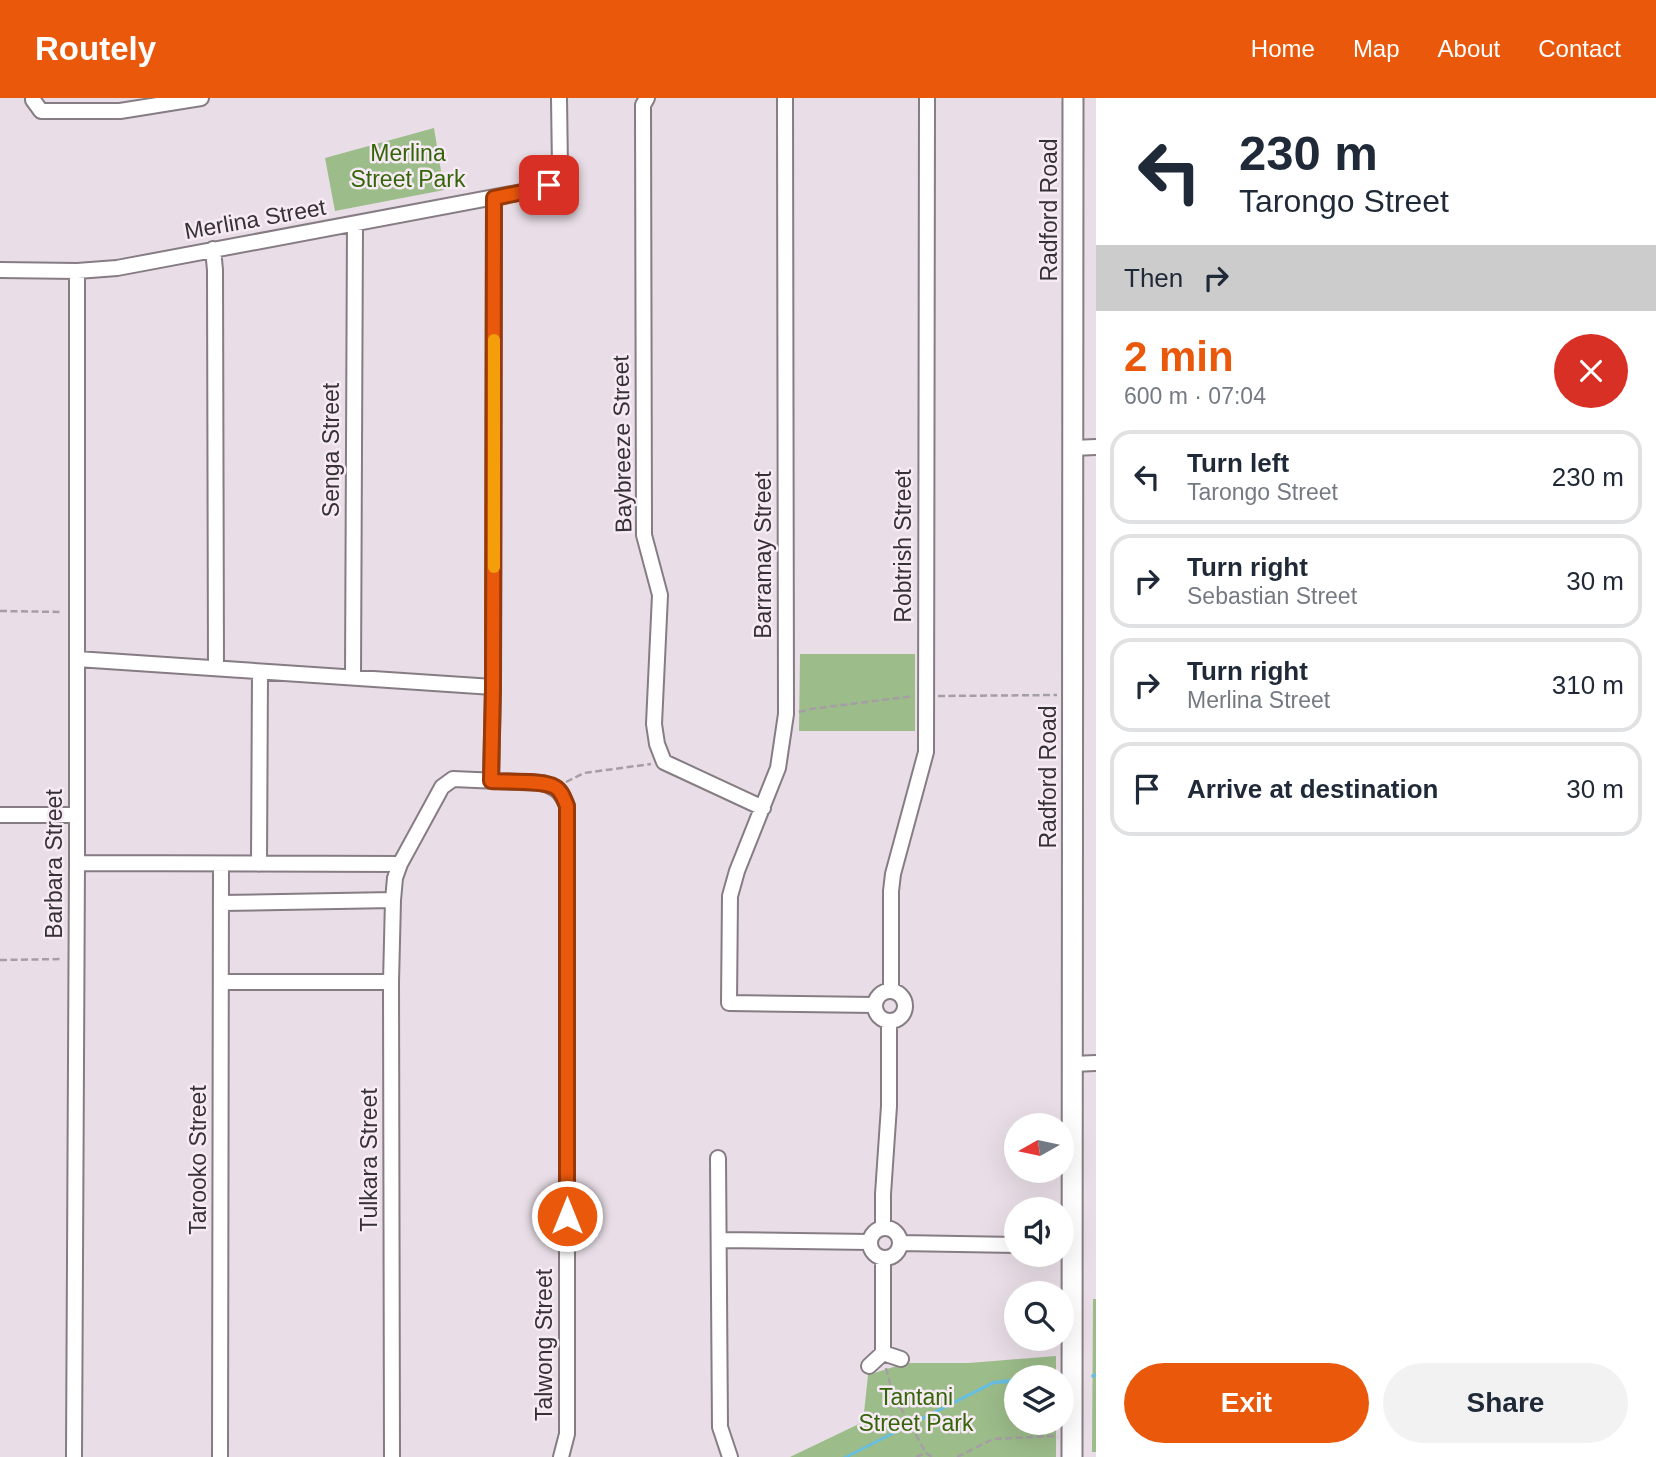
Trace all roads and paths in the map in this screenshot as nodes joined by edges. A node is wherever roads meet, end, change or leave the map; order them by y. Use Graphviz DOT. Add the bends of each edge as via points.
graph roads {
  1 [pos="201,98"];
  2 [pos="559,98"];
  3 [pos="647,98"];
  4 [pos="785,98"];
  5 [pos="927,98"];
  6 [pos="1073,98"];
  7 [pos="33,99"];
  8 [pos="180,100"];
  9 [pos="494,198"];
  10 [pos="355,224"];
  11 [pos="213,249"];
  12 [pos="0,270"];
  13 [pos="77,271"];
  14 [pos="1096,447"];
  15 [pos="1073,448"];
  16 [pos="0,611"];
  17 [pos="77,612"];
  18 [pos="77,659"];
  19 [pos="216,668"];
  20 [pos="260,672"];
  21 [pos="353,677"];
  22 [pos="493,687"];
  23 [pos="1057,695"];
  24 [pos="919,696"];
  25 [pos="934,696"];
  26 [pos="786,714"];
  27 [pos="664,762"];
  28 [pos="491,781"];
  29 [pos="550,785"];
  30 [pos="762,807"];
  31 [pos="0,815"];
  32 [pos="76,815"];
  33 [pos="77,863"];
  34 [pos="221,864"];
  35 [pos="258,864"];
  36 [pos="400,864"];
  37 [pos="393,900"];
  38 [pos="221,903"];
  39 [pos="76,959"];
  40 [pos="0,960"];
  41 [pos="221,982"];
  42 [pos="391,982"];
  43 [pos="891,990"];
  44 [pos="874,1005"];
  45 [pos="889,1021"];
  46 [pos="1096,1063"];
  47 [pos="1073,1064"];
  48 [pos="718,1158"];
  49 [pos="1069,1197"];
  50 [pos="883,1228"];
  51 [pos="719,1240"];
  52 [pos="870,1242"];
  53 [pos="900,1244"];
  54 [pos="1004,1245"];
  55 [pos="883,1258"];
  56 [pos="1068,1267"];
  57 [pos="883,1353"];
  58 [pos="901,1359"];
  59 [pos="869,1366"];
  60 [pos="1060,1437"];
  61 [pos="926,1452"];
  62 [pos="74,1457"];
  63 [pos="220,1457"];
  64 [pos="392,1457"];
  65 [pos="561,1457"];
  66 [pos="730,1457"];
  67 [pos="916,1457"];
  68 [pos="932,1457"];
  69 [pos="957,1457"];
  70 [pos="1072,1457"];
  1 -- 8 [label="street"];
  2 -- 9 [label="street, Merlina Street" via="560,168 555,181 543,188"];
  3 -- 27 [label="street, Baybreeze Street" via="643,105 644,535 660,595 654,724"];
  4 -- 26 [label="street, Barramay Street"];
  5 -- 43 [label="street, Robtrish Street" via="926,752 893,874"];
  6 -- 15 [label="street, Radford Road"];
  7 -- 8 [label="street" via="41,111 120,111"];
  9 -- 10 [label="street, Merlina Street"];
  9 -- 22 [label="street"];
  10 -- 11 [label="street, Merlina Street"];
  10 -- 21 [label="street, Senga Street"];
  11 -- 13 [label="street, Merlina Street"];
  11 -- 19 [label="street"];
  12 -- 13 [label="street, Merlina Street"];
  13 -- 17 [label="street, Barbara Street"];
  14 -- 15 [label="street"];
  15 -- 47 [label="street, Radford Road"];
  16 -- 17 [label="path"];
  17 -- 18 [label="street, Barbara Street"];
  18 -- 19 [label="street"];
  18 -- 32 [label="street, Barbara Street"];
  19 -- 20 [label="street"];
  20 -- 21 [label="street"];
  20 -- 35 [label="street"];
  21 -- 22 [label="street"];
  22 -- 28 [label="street"];
  23 -- 25 [label="path"];
  24 -- 26 [label="path"];
  26 -- 30 [label="street, Barramay Street" via="778,768"];
  27 -- 29 [label="path" via="584,773"];
  27 -- 30 [label="street"];
  28 -- 29 [label="street"];
  28 -- 36 [label="street, Tulkara Street" via="453,779 442,787"];
  29 -- 65 [label="street, Talwong Street" via="567,806 567,1434"];
  30 -- 44 [label="street, Barramay Street" via="730,897 729,1003"];
  31 -- 32 [label="street"];
  32 -- 33 [label="street, Barbara Street"];
  33 -- 34 [label="street"];
  33 -- 39 [label="street, Barbara Street"];
  34 -- 35 [label="street"];
  34 -- 38 [label="street, Tarooko Street"];
  35 -- 36 [label="street"];
  36 -- 37 [label="street, Tulkara Street"];
  37 -- 38 [label="street"];
  37 -- 42 [label="street, Tulkara Street"];
  38 -- 41 [label="street, Tarooko Street"];
  39 -- 40 [label="path"];
  39 -- 62 [label="street, Barbara Street"];
  41 -- 42 [label="street"];
  41 -- 63 [label="street, Tarooko Street"];
  42 -- 64 [label="street, Tulkara Street"];
  43 -- 44 [label="street" via="880,994"];
  43 -- 45 [label="street" via="901,995 905,1007 900,1017"];
  44 -- 45 [label="street" via="878,1016"];
  45 -- 50 [label="street"];
  46 -- 47 [label="street"];
  47 -- 49 [label="street, Radford Road"];
  48 -- 51 [label="street"];
  50 -- 52 [label="street" via="876,1230"];
  50 -- 53 [label="street" via="894,1231"];
  51 -- 52 [label="street"];
  51 -- 66 [label="street" via="720,1427"];
  52 -- 55 [label="street" via="871,1249"];
  53 -- 54 [label="street"];
  53 -- 55 [label="street" via="894,1254"];
  55 -- 57 [label="street"];
  56 -- 70 [label="street, Radford Road"];
  57 -- 58 [label="street"];
  57 -- 59 [label="street"];
  57 -- 61 [label="path" via="892,1392"];
  60 -- 69 [label="path" via="993,1439"];
  61 -- 67 [label="path"];
  61 -- 68 [label="path"];
}
